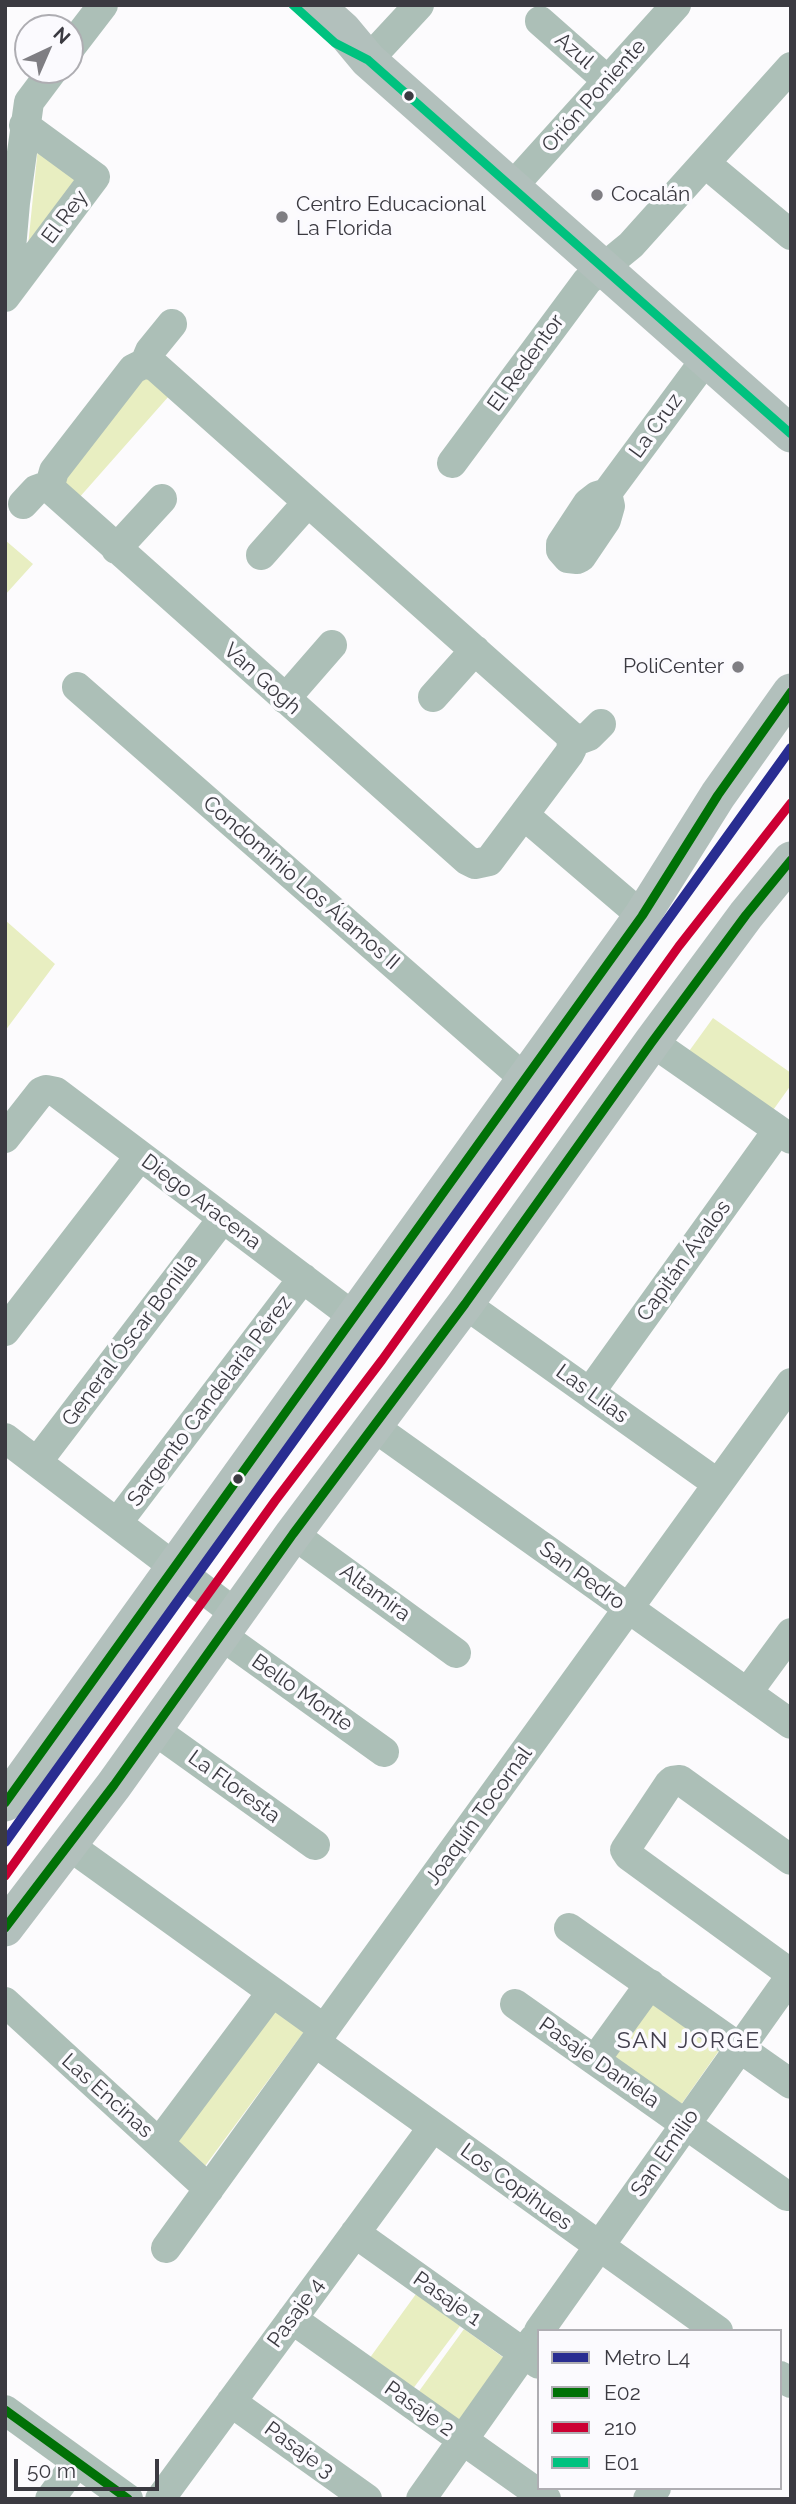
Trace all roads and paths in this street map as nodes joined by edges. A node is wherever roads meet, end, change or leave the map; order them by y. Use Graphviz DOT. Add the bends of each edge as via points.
graph roads {
  1 [pos="103,5"];
  2 [pos="293,5"];
  3 [pos="315,5"];
  4 [pos="419,5"];
  5 [pos="676,5"];
  6 [pos="540,21"];
  7 [pos="84,30"];
  8 [pos="368,60"];
  9 [pos="788,77"];
  10 [pos="608,81"];
  11 [pos="42,84"];
  12 [pos="24,125"];
  13 [pos="705,163"];
  14 [pos="512,187"];
  15 [pos="10,204"];
  16 [pos="791,236"];
  17 [pos="603,268"];
  18 [pos="6,295"];
  19 [pos="172,324"];
  20 [pos="706,359"];
  21 [pos="145,363"];
  22 [pos="791,434"];
  23 [pos="452,463"];
  24 [pos="50,485"];
  25 [pos="607,493"];
  26 [pos="162,499"];
  27 [pos="308,502"];
  28 [pos="23,504"];
  29 [pos="116,549"];
  30 [pos="261,555"];
  31 [pos="332,645"];
  32 [pos="475,650"];
  33 [pos="77,687"];
  34 [pos="791,692"];
  35 [pos="433,697"];
  36 [pos="285,699"];
  37 [pos="601,724"];
  38 [pos="573,742"];
  39 [pos="525,816"];
  40 [pos="791,860"];
  41 [pos="642,916"];
  42 [pos="652,1042"];
  43 [pos="526,1080"];
  44 [pos="787,1136"];
  45 [pos="5,1138"];
  46 [pos="140,1156"];
  47 [pos="223,1218"];
  48 [pos="303,1278"];
  49 [pos="465,1304"];
  50 [pos="354,1317"];
  51 [pos="5,1331"];
  52 [pos="791,1383"];
  53 [pos="590,1392"];
  54 [pos="374,1427"];
  55 [pos="16,1452"];
  56 [pos="718,1484"];
  57 [pos="117,1523"];
  58 [pos="293,1534"];
  59 [pos="174,1567"];
  60 [pos="628,1608"];
  61 [pos="228,1624"];
  62 [pos="791,1633"];
  63 [pos="456,1653"];
  64 [pos="747,1693"];
  65 [pos="791,1724"];
  66 [pos="153,1729"];
  67 [pos="384,1752"];
  68 [pos="5,1803"];
  69 [pos="67,1844"];
  70 [pos="315,1845"];
  71 [pos="791,1860"];
  72 [pos="5,1928"];
  73 [pos="569,1928"];
  74 [pos="791,1975"];
  75 [pos="650,1984"];
  76 [pos="272,1992"];
  77 [pos="5,2002"];
  78 [pos="515,2004"];
  79 [pos="319,2036"];
  80 [pos="740,2048"];
  81 [pos="595,2060"];
  82 [pos="791,2084"];
  83 [pos="685,2124"];
  84 [pos="433,2127"];
  85 [pos="159,2143"];
  86 [pos="209,2189"];
  87 [pos="787,2196"];
  88 [pos="355,2233"];
  89 [pos="599,2246"];
  90 [pos="166,2248"];
  91 [pos="292,2319"];
  92 [pos="545,2329"];
  93 [pos="715,2329"];
  94 [pos="535,2345"];
  95 [pos="231,2402"];
  96 [pos="5,2410"];
  97 [pos="462,2440"];
  98 [pos="77,2462"];
  99 [pos="50,2499"];
  100 [pos="128,2499"];
  101 [pos="160,2499"];
  102 [pos="367,2499"];
  103 [pos="421,2499"];
  104 [pos="546,2499"];
  1 -- 7 [label="street"];
  2 -- 8 [label="main road" via="335,43"];
  3 -- 8 [label="main road"];
  4 -- 8 [label="street"];
  5 -- 10 [label="street, Orión Poniente"];
  6 -- 10 [label="street, Azul"];
  8 -- 14 [label="main road"];
  9 -- 13 [label="street, El Redentor"];
  10 -- 14 [label="street, Orión Poniente"];
  11 -- 12 [label="street, El Rey" via="29,102"];
  12 -- 15 [label="street, El Rey"];
  12 -- 18 [label="street, El Rey" via="95,177"];
  13 -- 16 [label="street"];
  13 -- 17 [label="street, El Redentor" via="631,245"];
  14 -- 17 [label="main road"];
  15 -- 18 [label="street, El Rey"];
  17 -- 20 [label="main road"];
  17 -- 23 [label="street, El Redentor" via="587,281"];
  19 -- 21 [label="street"];
  20 -- 22 [label="main road"];
  20 -- 25 [label="street, La Cruz"];
  21 -- 24 [label="street" via="133,369 54,471"];
  21 -- 27 [label="street" via="156,367"];
  24 -- 28 [label="street" via="36,490"];
  24 -- 29 [label="street, Van Gogh" via="57,497"];
  26 -- 29 [label="street"];
  27 -- 30 [label="street"];
  27 -- 32 [label="street"];
  29 -- 36 [label="street, Van Gogh"];
  31 -- 36 [label="street"];
  32 -- 35 [label="street"];
  32 -- 38 [label="street" via="568,731"];
  33 -- 43 [label="street, Condominio Los Álamos II"];
  34 -- 41 [label="main road" via="712,804"];
  36 -- 39 [label="street, Van Gogh" via="467,860 477,877"];
  37 -- 38 [label="street, Van Gogh" via="589,736"];
  38 -- 39 [label="street, Van Gogh"];
  39 -- 41 [label="street"];
  40 -- 42 [label="main road"];
  41 -- 43 [label="main road"];
  42 -- 44 [label="street"];
  42 -- 49 [label="main road"];
  43 -- 50 [label="main road"];
  44 -- 53 [label="street, Capitán Ávalos"];
  45 -- 46 [label="street, Diego Aracena" via="46,1090 56,1092"];
  46 -- 47 [label="street, Diego Aracena"];
  46 -- 51 [label="street"];
  47 -- 48 [label="street, Diego Aracena"];
  47 -- 55 [label="street, General Óscar Bonilla"];
  48 -- 50 [label="street, Diego Aracena"];
  48 -- 57 [label="street, Sargento Candelaria Pérez"];
  49 -- 53 [label="street, Las Lilas"];
  49 -- 54 [label="main road"];
  50 -- 59 [label="main road"];
  52 -- 56 [label="street, Joaquín Tocornal"];
  53 -- 56 [label="street, Las Lilas"];
  54 -- 58 [label="main road"];
  54 -- 60 [label="street, San Pedro"];
  55 -- 57 [label="street, Bello Monte"];
  56 -- 60 [label="street, Joaquín Tocornal"];
  57 -- 59 [label="street, Bello Monte"];
  58 -- 61 [label="main road"];
  58 -- 63 [label="street, Altamira"];
  59 -- 61 [label="street, Bello Monte"];
  59 -- 68 [label="main road"];
  60 -- 64 [label="street, San Pedro"];
  60 -- 79 [label="street, Joaquín Tocornal"];
  61 -- 66 [label="main road"];
  61 -- 67 [label="street, Bello Monte"];
  62 -- 64 [label="street"];
  64 -- 65 [label="street, San Pedro"];
  66 -- 69 [label="main road"];
  66 -- 70 [label="street, La Floresta"];
  69 -- 72 [label="main road"];
  69 -- 76 [label="street, Los Copihues"];
  71 -- 74 [label="street" via="676,1779 625,1853"];
  73 -- 75 [label="street"];
  74 -- 80 [label="street, San Emilio"];
  75 -- 80 [label="street"];
  75 -- 81 [label="street"];
  76 -- 79 [label="street, Los Copihues"];
  76 -- 85 [label="street"];
  77 -- 85 [label="street, Las Encinas"];
  78 -- 81 [label="street, Pasaje Daniela"];
  79 -- 84 [label="street, Los Copihues"];
  79 -- 86 [label="street, Joaquín Tocornal"];
  80 -- 82 [label="street"];
  80 -- 83 [label="street, San Emilio"];
  81 -- 83 [label="street, Pasaje Daniela"];
  83 -- 87 [label="street, Pasaje Daniela"];
  83 -- 89 [label="street, San Emilio"];
  84 -- 88 [label="street, Pasaje 4"];
  84 -- 89 [label="street, Los Copihues"];
  85 -- 86 [label="street, Las Encinas"];
  86 -- 90 [label="street, Joaquín Tocornal"];
  88 -- 91 [label="street, Pasaje 4"];
  88 -- 94 [label="street, Pasaje 1"];
  89 -- 92 [label="street, San Emilio"];
  89 -- 93 [label="street, Los Copihues"];
  91 -- 95 [label="street, Pasaje 4"];
  91 -- 97 [label="street, Pasaje 2"];
  94 -- 97 [label="street, San Emilio"];
  95 -- 101 [label="street, Pasaje 4"];
  95 -- 102 [label="street, Pasaje 3"];
  96 -- 98 [label="street"];
  97 -- 103 [label="street, San Emilio"];
  97 -- 104 [label="street, Pasaje 2"];
  98 -- 99 [label="street"];
  98 -- 100 [label="street"];
}
